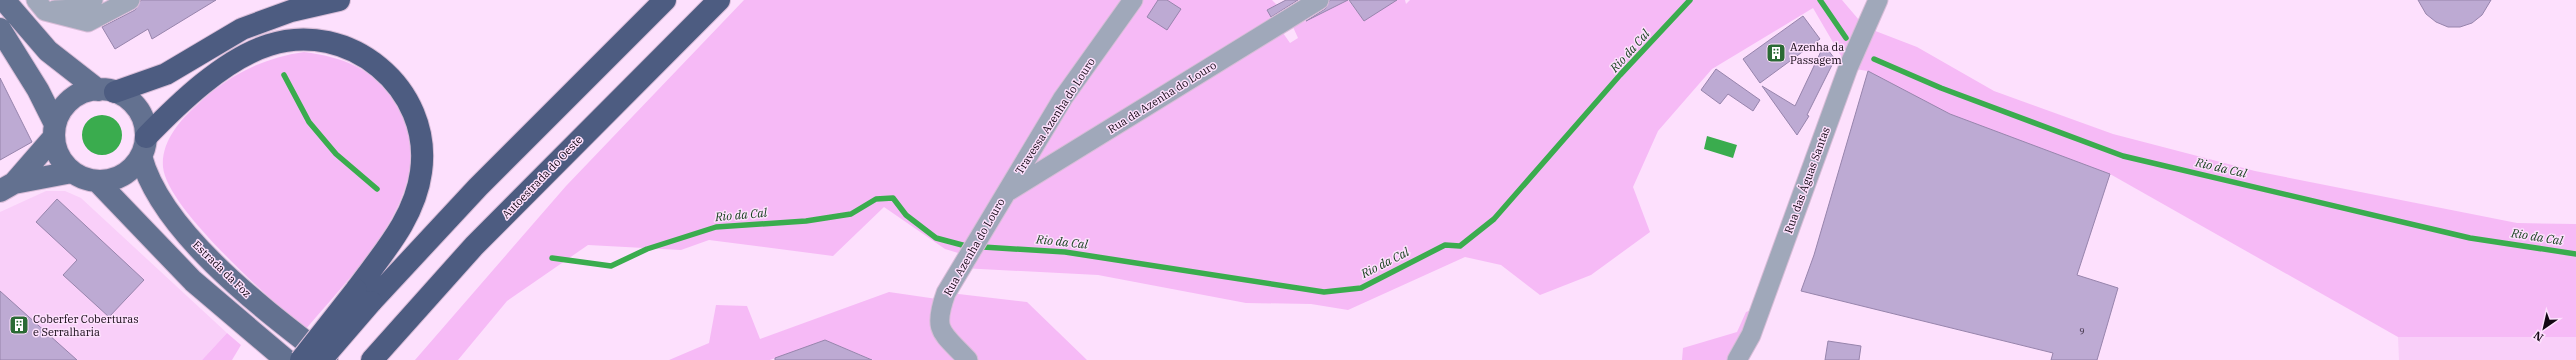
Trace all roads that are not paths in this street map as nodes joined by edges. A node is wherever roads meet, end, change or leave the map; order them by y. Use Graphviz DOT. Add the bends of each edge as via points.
graph roads {
  1 [pos="93,0"];
  2 [pos="130,0"];
  3 [pos="339,0"];
  4 [pos="666,0"];
  5 [pos="719,0"];
  6 [pos="1133,0"];
  7 [pos="1319,0"];
  8 [pos="1878,0"];
  9 [pos="12,2"];
  10 [pos="41,5"];
  11 [pos="0,29"];
  12 [pos="107,91"];
  13 [pos="54,130"];
  14 [pos="144,146"];
  15 [pos="72,172"];
  16 [pos="97,181"];
  17 [pos="7,187"];
  18 [pos="1005,194"];
  19 [pos="364,296"];
  20 [pos="376,356"];
  21 [pos="286,360"];
  22 [pos="300,360"];
  23 [pos="321,360"];
  24 [pos="330,360"];
  25 [pos="968,360"];
  26 [pos="1737,360"];
  1 -- 10 [label="street" via="77,8"];
  2 -- 10 [label="street" via="88,22"];
  3 -- 12 [label="highway" via="291,11 242,29 166,74"];
  4 -- 19 [label="highway"];
  5 -- 20 [label="highway, Autoestrada do Oeste" via="578,140 416,309"];
  6 -- 18 [label="street, Travessa Azenha do Louro" via="1063,98"];
  7 -- 18 [label="street, Rua da Azenha do Louro"];
  8 -- 26 [label="street, Rua das Águas Santas" via="1848,68 1750,335"];
  9 -- 12 [label="main road" via="48,51"];
  11 -- 13 [label="main road" via="38,90"];
  12 -- 13 [label="main road" via="84,92 71,100 61,110"];
  12 -- 14 [label="main road" via="128,99 138,110 144,123"];
  13 -- 15 [label="main road" via="56,151"];
  13 -- 17 [label="main road"];
  14 -- 16 [label="main road" via="133,167 123,175"];
  14 -- 19 [label="highway" via="190,95 251,52 268,45 307,39 330,42 351,49 374,62 390,76 404,94 413,111 423,152 416,196"];
  14 -- 24 [label="main road, Estrada da Foz" via="151,184 199,247 247,294"];
  15 -- 16 [label="main road"];
  15 -- 17 [label="main road"];
  16 -- 21 [label="main road" via="193,281"];
  18 -- 25 [label="street, Rua Azenha do Louro" via="946,293 938,315 939,327"];
  19 -- 22 [label="highway, bridge"];
  19 -- 23 [label="highway, bridge"];
}
